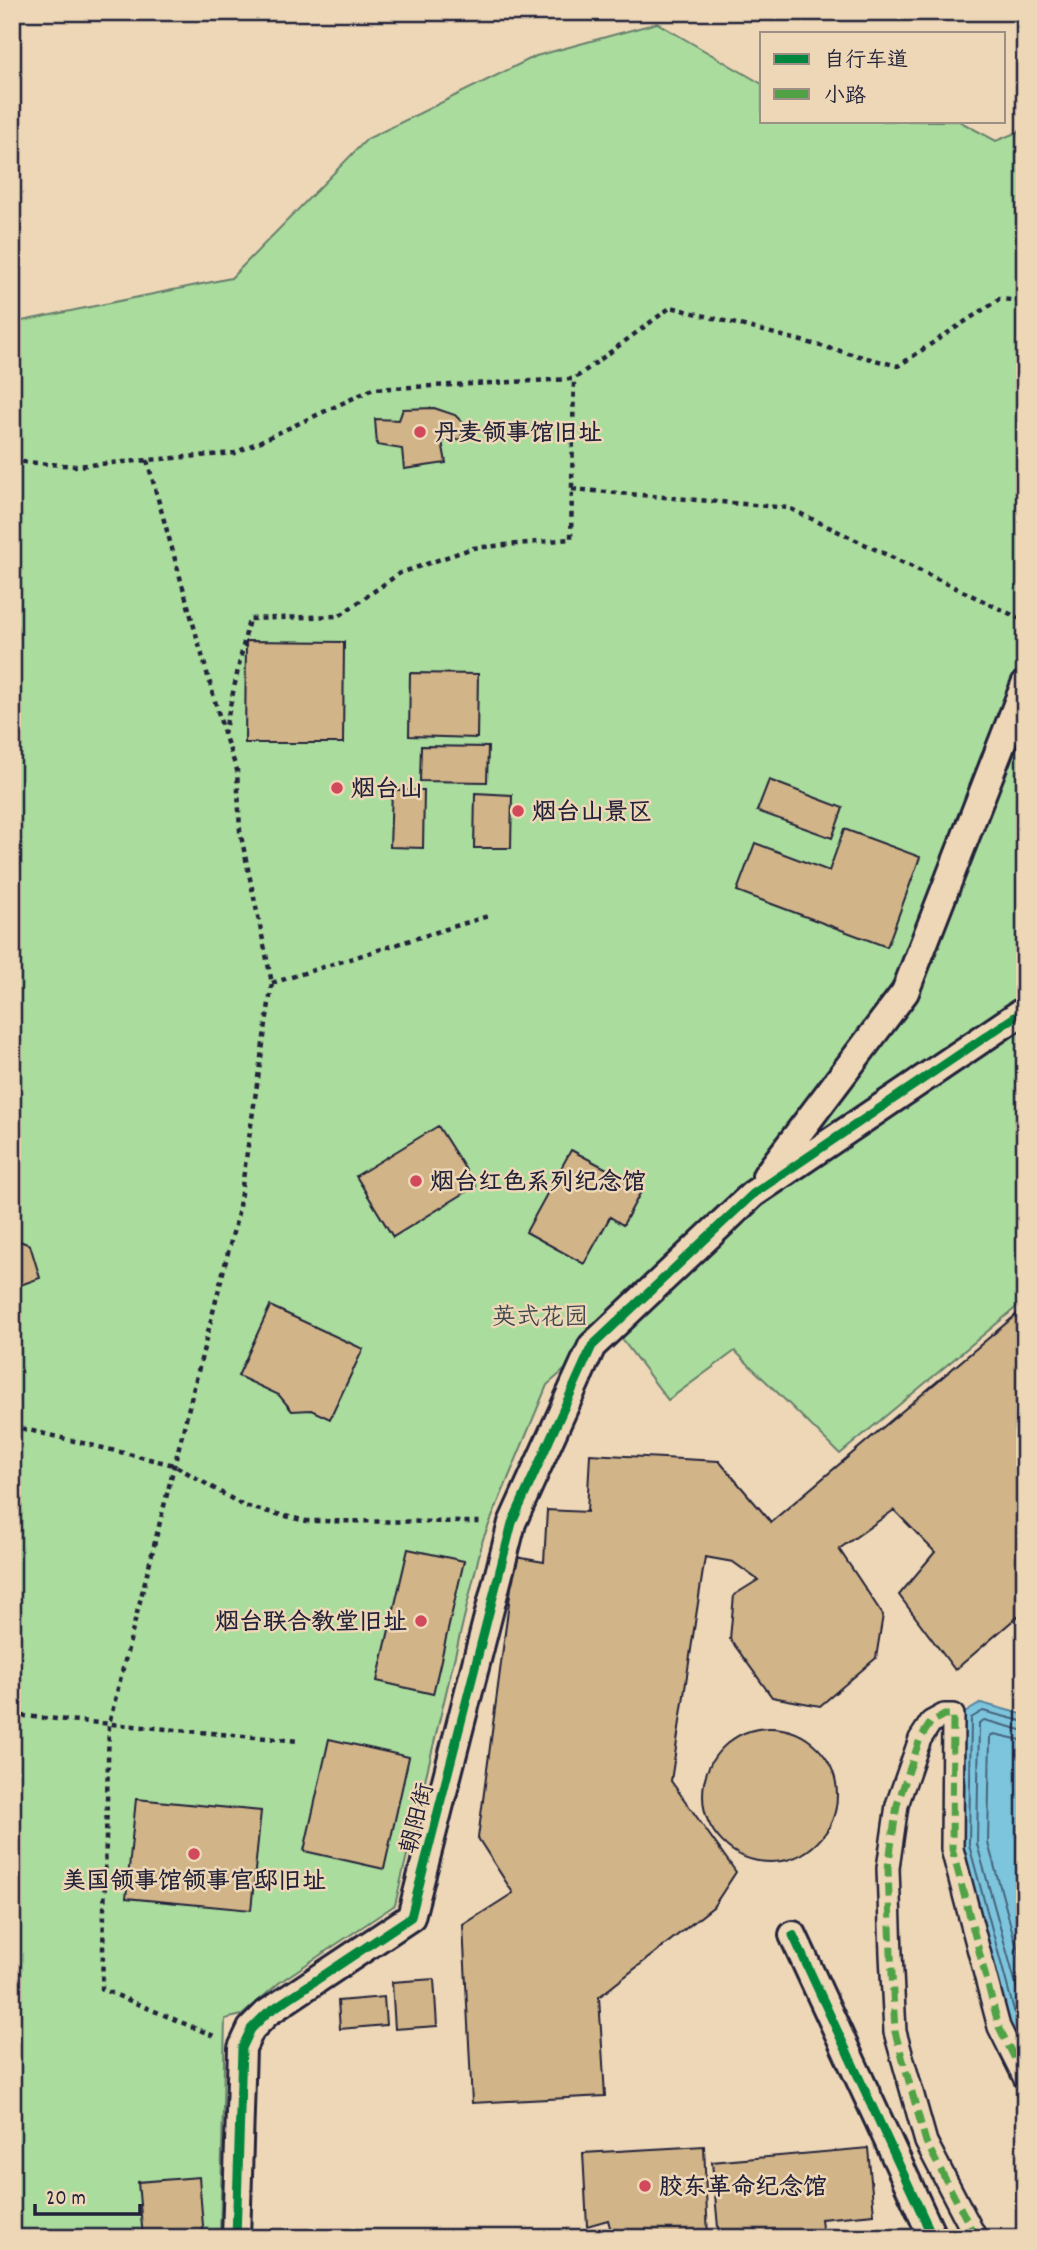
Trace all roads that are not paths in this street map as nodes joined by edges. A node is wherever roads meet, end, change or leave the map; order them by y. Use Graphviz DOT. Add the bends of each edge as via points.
graph roads {
  1 [pos="1025,684"];
  2 [pos="1025,1010"];
  3 [pos="752,1194"];
  4 [pos="793,1935"];
  5 [pos="1025,2079"];
  6 [pos="236,2238"];
  7 [pos="933,2238"];
  8 [pos="976,2238"];
  1 -- 3 [label="street" via="905,992"];
  2 -- 3 [label="street"];
  3 -- 6 [label="street, 朝阳街" via="592,1346 512,1523 411,1917 251,2029 242,2048"];
  4 -- 7 [label="street"];
  5 -- 8 [label="street" via="999,2027 952,1849 953,1715 944,1715 930,1722 920,1739 897,1805 888,1868 895,2032 926,2142"];
}
